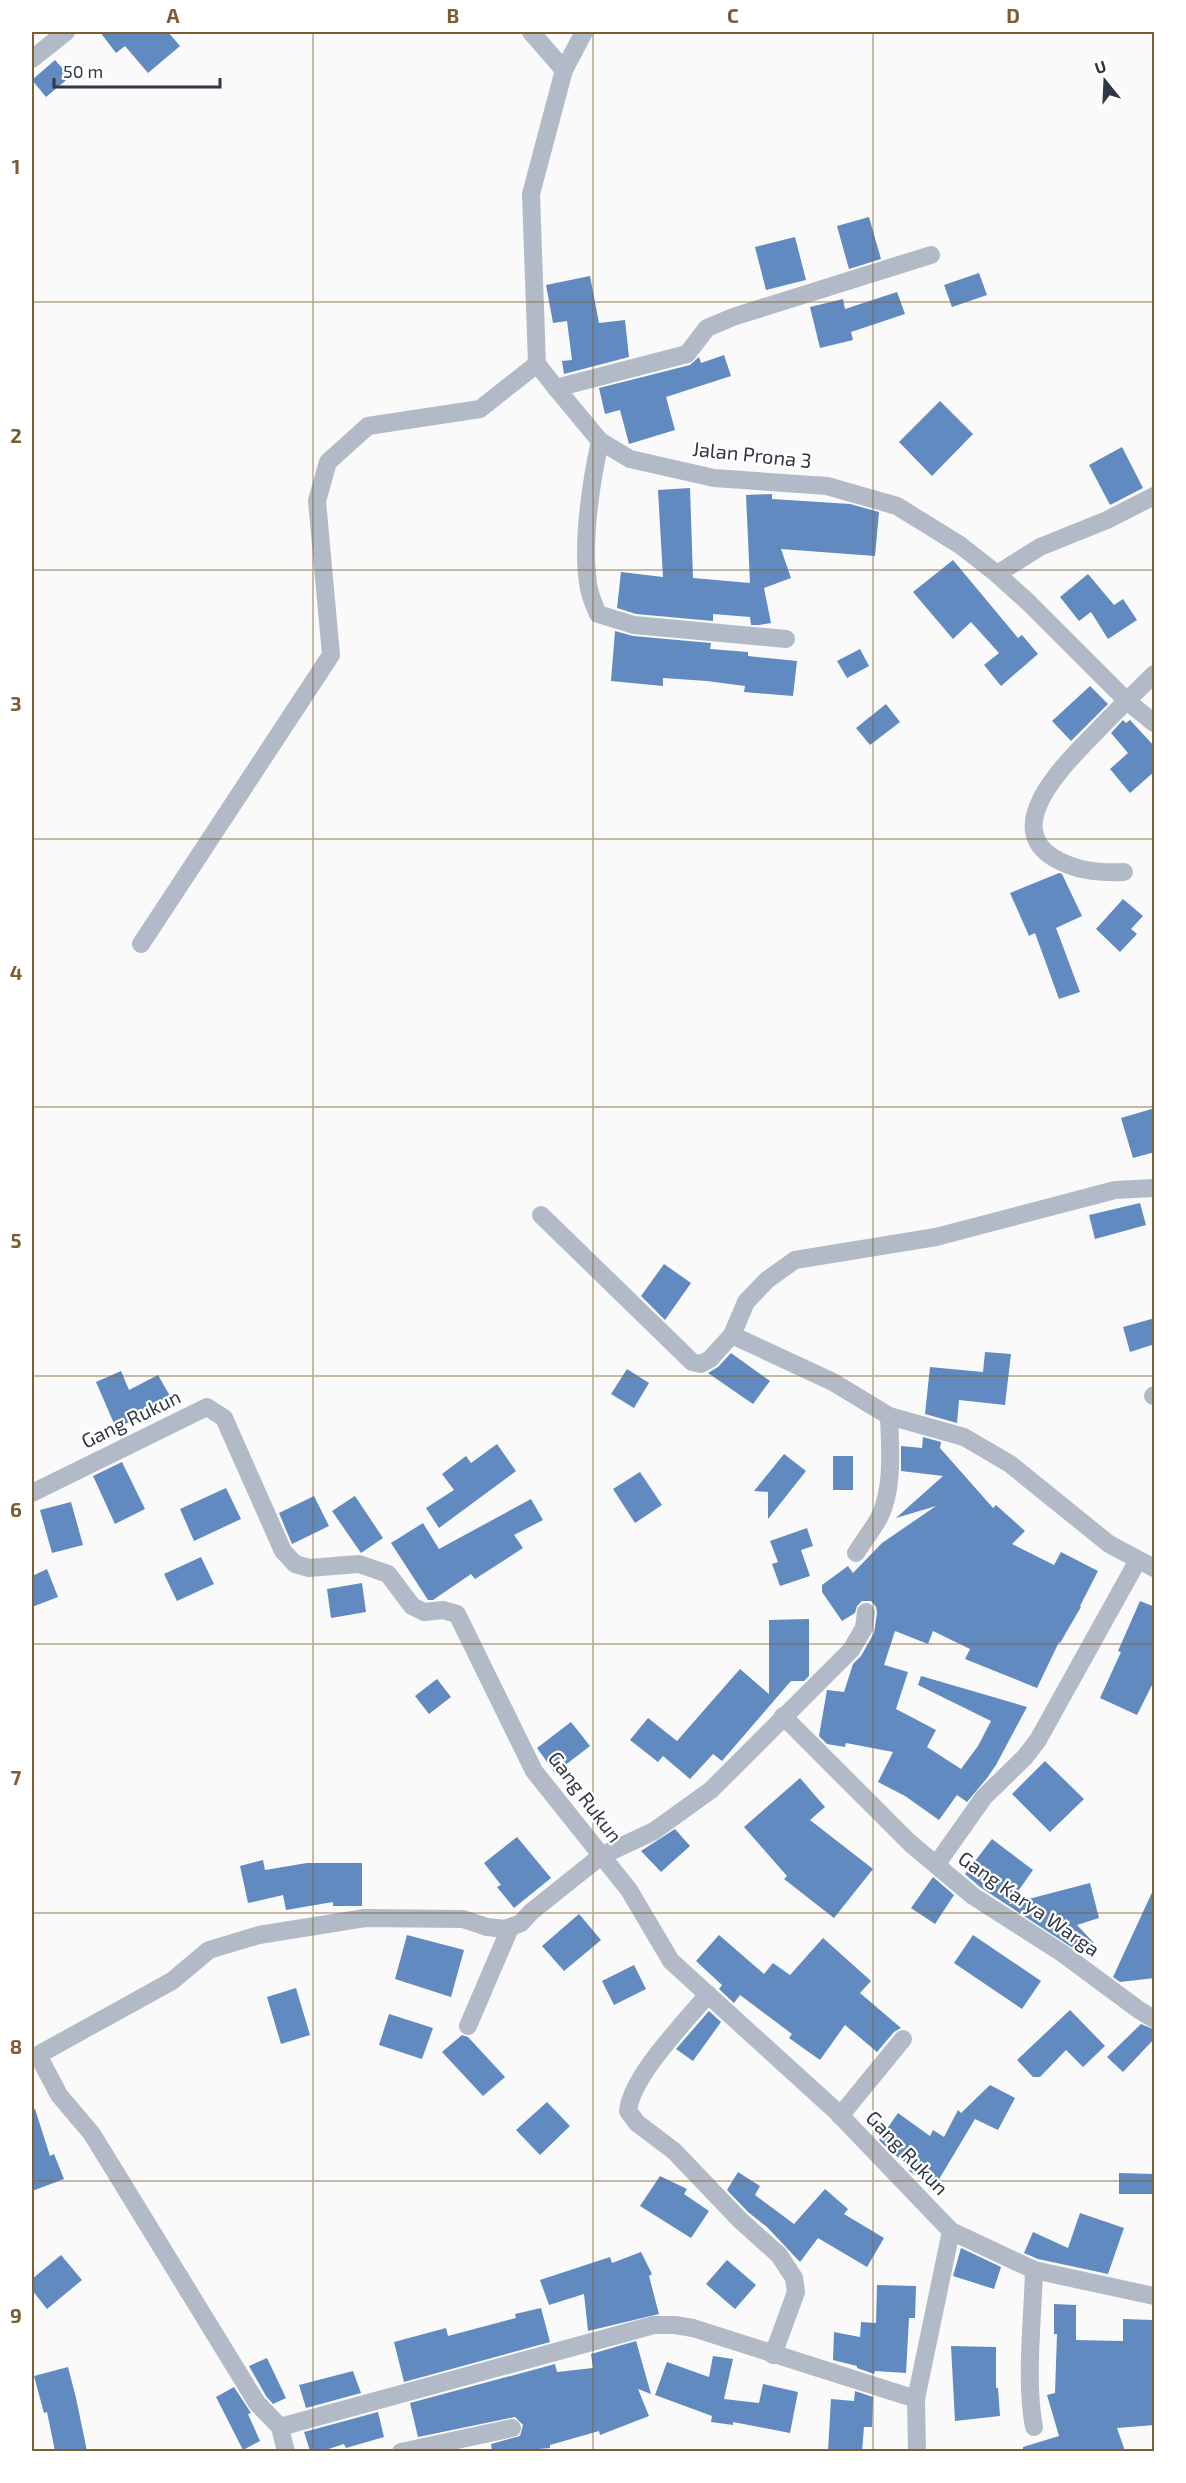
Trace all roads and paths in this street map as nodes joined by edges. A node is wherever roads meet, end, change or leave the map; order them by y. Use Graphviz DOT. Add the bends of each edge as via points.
graph roads {
  1 [pos="66,32"];
  2 [pos="531,32"];
  3 [pos="585,32"];
  4 [pos="32,59"];
  5 [pos="564,70"];
  6 [pos="931,255"];
  7 [pos="537,364"];
  8 [pos="556,388"];
  9 [pos="600,441"];
  10 [pos="1155,496"];
  11 [pos="997,574"];
  12 [pos="786,639"];
  13 [pos="1155,674"];
  14 [pos="1127,701"];
  15 [pos="1155,723"];
  16 [pos="1124,872"];
  17 [pos="141,944"];
  18 [pos="1153,1193"];
  19 [pos="541,1215"];
  20 [pos="732,1335"];
  21 [pos="889,1416"];
  22 [pos="32,1493"];
  23 [pos="856,1554"];
  24 [pos="1138,1560"];
  25 [pos="1155,1568"];
  26 [pos="866,1612"];
  27 [pos="783,1716"];
  28 [pos="601,1856"];
  29 [pos="936,1865"];
  30 [pos="510,1928"];
  31 [pos="708,1994"];
  32 [pos="1155,2019"];
  33 [pos="468,2026"];
  34 [pos="903,2039"];
  35 [pos="35,2049"];
  36 [pos="840,2116"];
  37 [pos="951,2231"];
  38 [pos="1034,2270"];
  39 [pos="1155,2296"];
  40 [pos="773,2355"];
  41 [pos="916,2399"];
  42 [pos="280,2427"];
  43 [pos="1034,2427"];
  44 [pos="512,2428"];
  45 [pos="286,2451"];
  46 [pos="401,2451"];
  47 [pos="917,2451"];
  1 -- 4 [label="street"];
  2 -- 5 [label="street"];
  3 -- 5 [label="street"];
  5 -- 7 [label="street" via="531,194"];
  6 -- 8 [label="street" via="733,317 707,328 687,354"];
  7 -- 8 [label="street, Jalan Prona 3"];
  7 -- 17 [label="street" via="480,409 368,426 328,462 316,501 331,655"];
  8 -- 9 [label="street, Jalan Prona 3"];
  9 -- 11 [label="street, Jalan Prona 3" via="630,459 714,478 827,486 897,506 960,545"];
  9 -- 12 [label="street" via="588,530 588,584 598,614 634,625"];
  10 -- 11 [label="street" via="1040,547"];
  11 -- 14 [label="street, Jalan Prona 3"];
  13 -- 14 [label="street"];
  14 -- 15 [label="street, Jalan Prona 3"];
  14 -- 16 [label="street" via="1060,770 1042,795 1034,831 1042,851 1064,864 1095,873"];
  18 -- 20 [label="street" via="1115,1190 936,1237 795,1260 767,1280 746,1302"];
  19 -- 20 [label="street" via="692,1362 701,1364 710,1359"];
  20 -- 21 [label="street" via="833,1382"];
  21 -- 23 [label="street" via="885,1501"];
  21 -- 24 [label="street" via="964,1437 1010,1464 1109,1544"];
  22 -- 28 [label="street, Gang Rukun" via="207,1407 224,1418 283,1551 295,1564 309,1568 359,1564 388,1574 412,1606 424,1612 443,1610 457,1614 534,1771"];
  24 -- 25 [label="street"];
  24 -- 29 [label="street" via="1038,1740 984,1797"];
  26 -- 27 [label="street" via="864,1628 851,1650"];
  27 -- 28 [label="street" via="711,1790 654,1831"];
  27 -- 29 [label="street, Gang Karya Warga"];
  28 -- 30 [label="street"];
  28 -- 31 [label="street, Gang Rukun" via="629,1890 671,1961"];
  29 -- 32 [label="street, Gang Karya Warga" via="973,1896"];
  30 -- 33 [label="street"];
  30 -- 35 [label="street" via="487,1927 463,1919 365,1918 258,1935 209,1950 172,1981"];
  31 -- 36 [label="street, Gang Rukun"];
  31 -- 40 [label="street" via="640,2079 629,2098 628,2111 637,2123 674,2151 779,2256 794,2278 796,2292"];
  34 -- 36 [label="street"];
  35 -- 42 [label="street" via="59,2096 92,2134 257,2403"];
  36 -- 37 [label="street, Gang Rukun"];
  37 -- 38 [label="street, Gang Rukun"];
  37 -- 41 [label="street"];
  38 -- 39 [label="street, Gang Rukun"];
  38 -- 43 [label="street"];
  40 -- 41 [label="street"];
  40 -- 42 [label="street" via="693,2328 654,2325"];
  41 -- 47 [label="street"];
  42 -- 45 [label="street"];
  44 -- 46 [label="street"];
}
